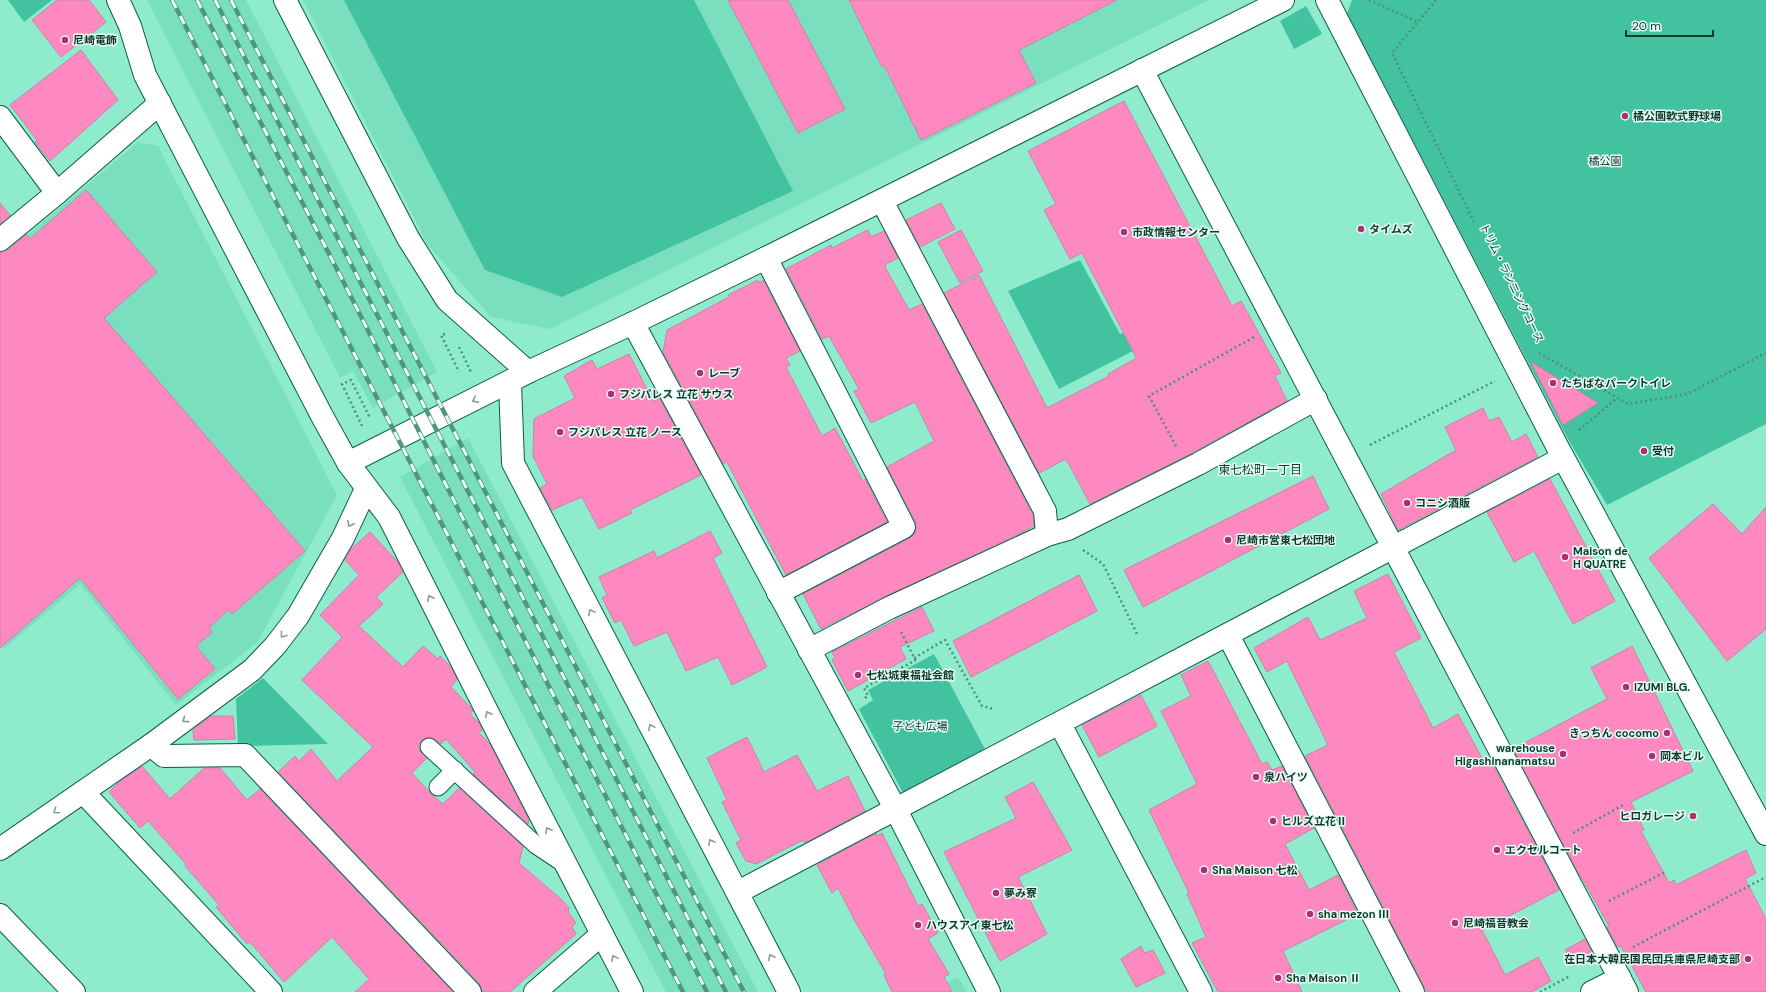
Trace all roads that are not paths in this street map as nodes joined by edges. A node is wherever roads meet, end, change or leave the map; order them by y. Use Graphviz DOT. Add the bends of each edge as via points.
graph roads {
  1 [pos="118,0"];
  2 [pos="285,0"];
  3 [pos="1283,0"];
  4 [pos="1328,0"];
  5 [pos="1142,70"];
  6 [pos="160,103"];
  7 [pos="0,117"];
  8 [pos="57,193"];
  9 [pos="882,200"];
  10 [pos="0,240"];
  11 [pos="766,258"];
  12 [pos="633,323"];
  13 [pos="519,377"];
  14 [pos="1316,399"];
  15 [pos="1560,452"];
  16 [pos="348,463"];
  17 [pos="366,489"];
  18 [pos="1047,535"];
  19 [pos="1393,547"];
  20 [pos="778,593"];
  21 [pos="1228,635"];
  22 [pos="809,650"];
  23 [pos="1060,724"];
  24 [pos="151,745"];
  25 [pos="429,747"];
  26 [pos="455,770"];
  27 [pos="438,787"];
  28 [pos="83,792"];
  29 [pos="896,810"];
  30 [pos="1766,834"];
  31 [pos="0,849"];
  32 [pos="566,865"];
  33 [pos="738,892"];
  34 [pos="0,915"];
  35 [pos="602,934"];
  36 [pos="1619,977"];
  37 [pos="74,992"];
  38 [pos="271,992"];
  39 [pos="470,992"];
  40 [pos="535,992"];
  41 [pos="632,992"];
  42 [pos="789,992"];
  43 [pos="989,992"];
  44 [pos="1201,992"];
  45 [pos="1413,992"];
  46 [pos="1592,992"];
  1 -- 6 [label="street" via="130,26 145,75"];
  2 -- 13 [label="street" via="408,238 447,300"];
  3 -- 5 [label="street"];
  4 -- 15 [label="street"];
  5 -- 9 [label="street"];
  5 -- 14 [label="street"];
  6 -- 8 [label="street"];
  6 -- 16 [label="street"];
  7 -- 8 [label="street"];
  8 -- 10 [label="street"];
  9 -- 11 [label="street"];
  9 -- 18 [label="street" via="1045,511"];
  11 -- 12 [label="street"];
  11 -- 20 [label="street" via="904,527"];
  12 -- 13 [label="street"];
  12 -- 20 [label="street"];
  13 -- 16 [label="street, one-way"];
  33 -- 13 [label="street, one-way" via="513,463"];
  14 -- 18 [label="street" via="1188,469 1068,529"];
  14 -- 19 [label="street"];
  15 -- 19 [label="street"];
  15 -- 30 [label="street"];
  16 -- 17 [label="street"];
  17 -- 24 [label="street, one-way" via="321,578 298,616 275,646 246,674"];
  32 -- 17 [label="street, one-way" via="389,517"];
  18 -- 22 [label="street" via="889,608"];
  19 -- 21 [label="street"];
  19 -- 36 [label="street"];
  20 -- 22 [label="street"];
  21 -- 23 [label="street"];
  21 -- 45 [label="street"];
  22 -- 29 [label="street"];
  23 -- 29 [label="street"];
  23 -- 44 [label="street"];
  24 -- 28 [label="street"];
  24 -- 39 [label="street" via="164,756 245,755"];
  25 -- 26 [label="lane"];
  26 -- 27 [label="lane"];
  26 -- 32 [label="lane" via="529,848"];
  28 -- 31 [label="street, one-way"];
  28 -- 38 [label="street"];
  29 -- 33 [label="street"];
  29 -- 43 [label="street"];
  32 -- 35 [label="street"];
  42 -- 33 [label="street, one-way"];
  34 -- 37 [label="street"];
  35 -- 40 [label="street"];
  41 -- 35 [label="street, one-way"];
  36 -- 46 [label="street"];
}
